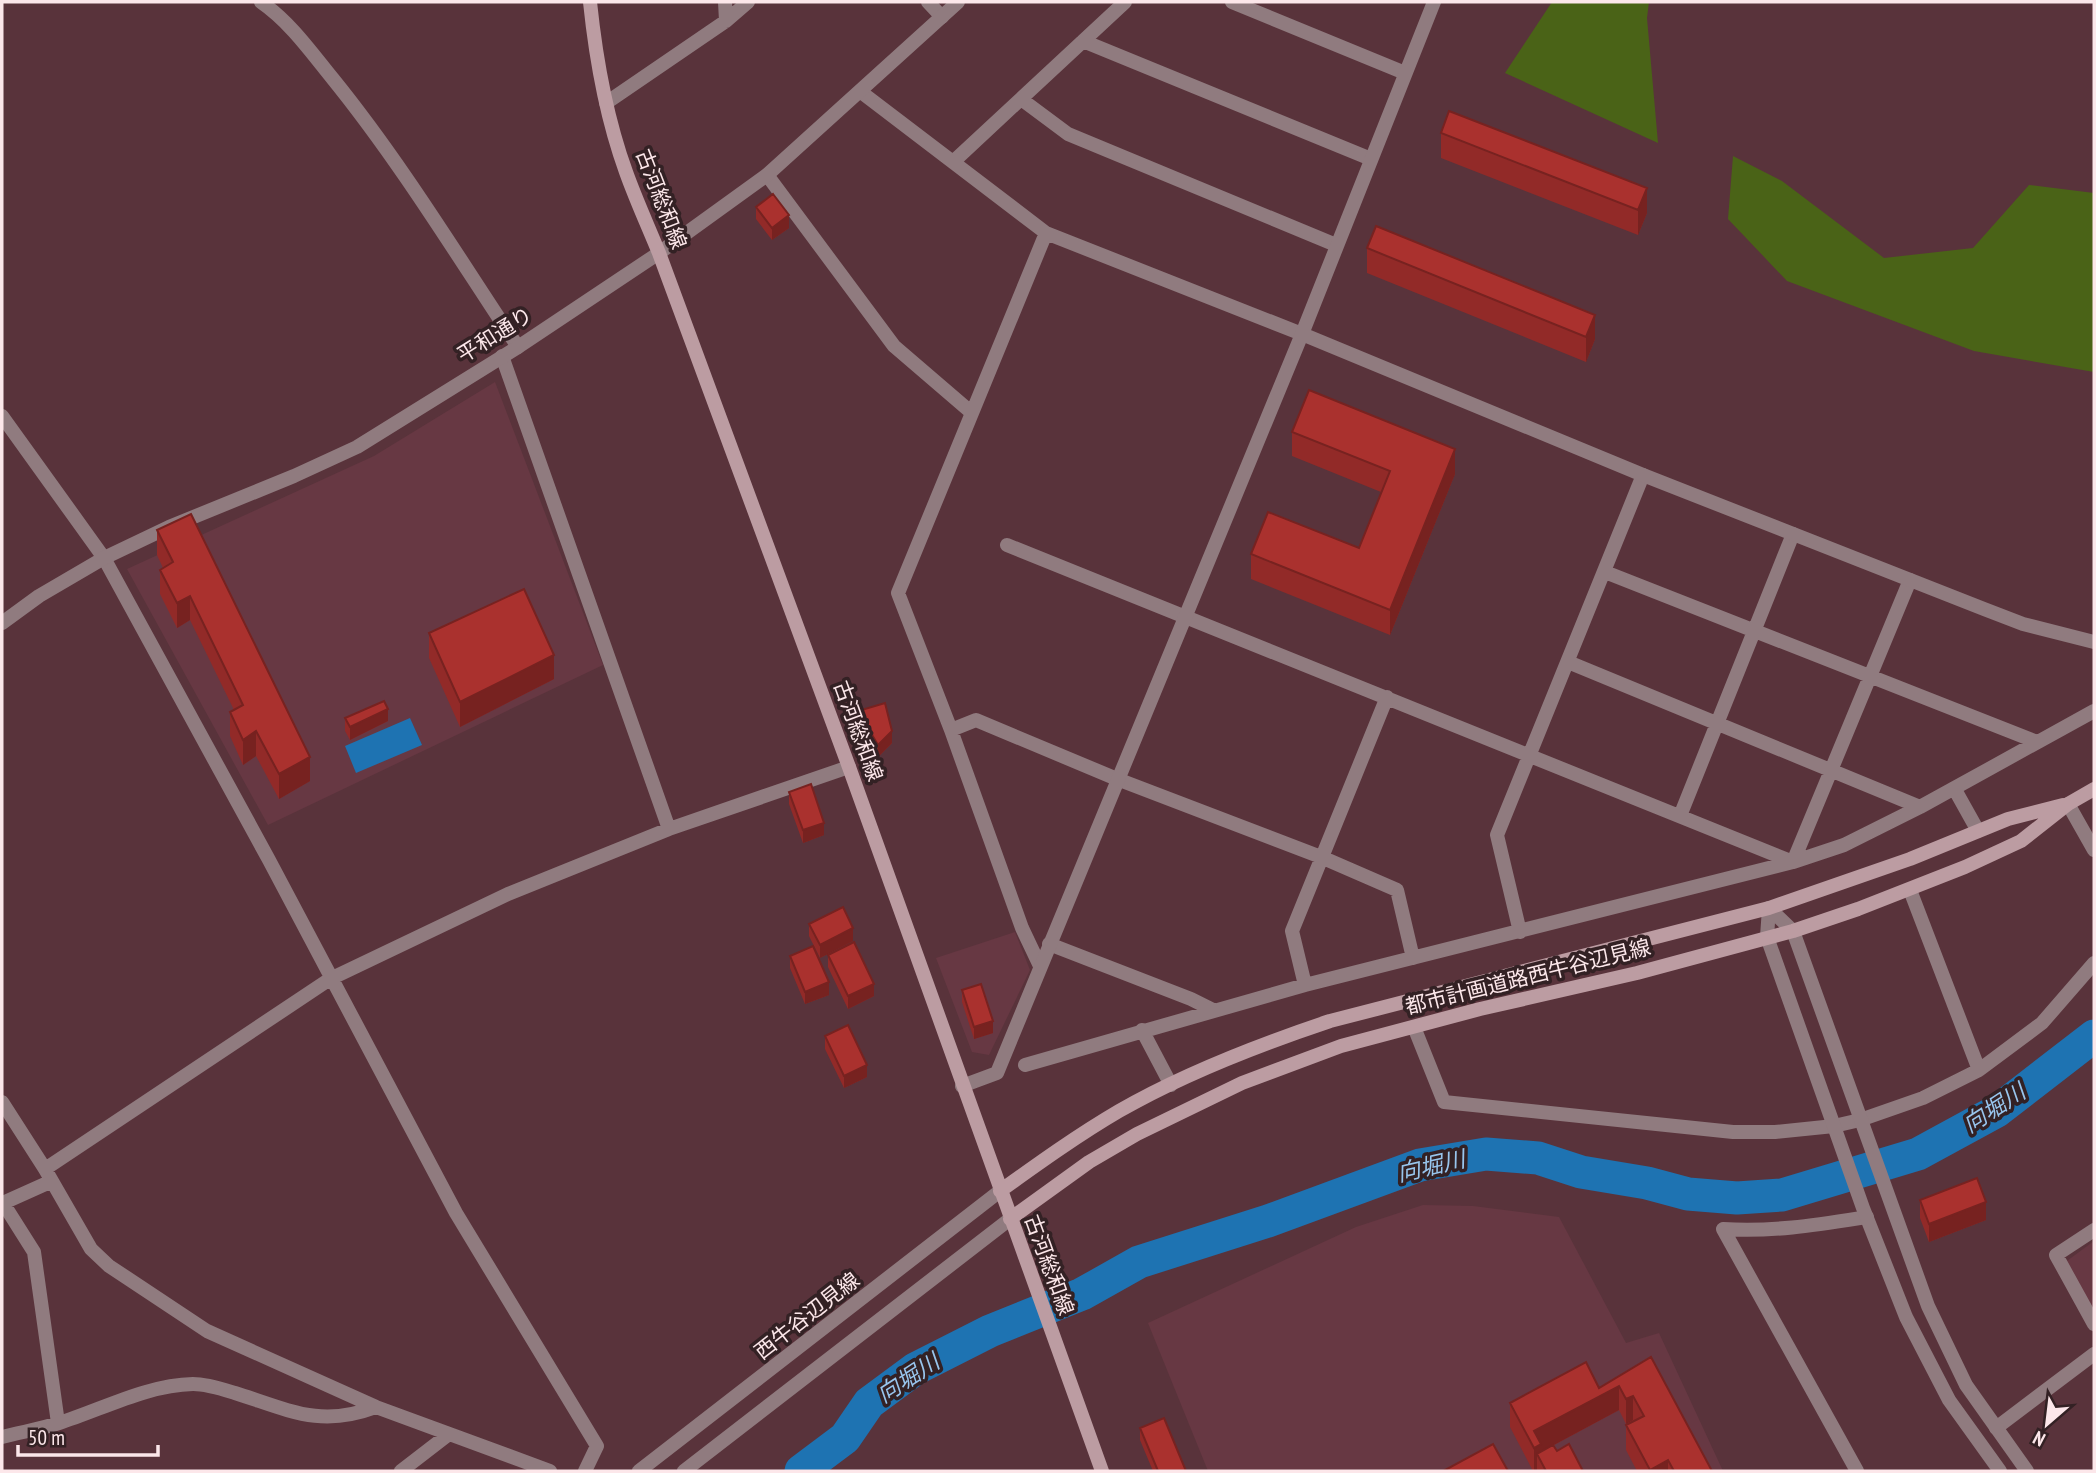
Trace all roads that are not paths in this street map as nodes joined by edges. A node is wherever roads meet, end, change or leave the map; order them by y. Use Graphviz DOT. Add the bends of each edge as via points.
graph roads {
  1 [pos="261,2"];
  2 [pos="590,2"];
  3 [pos="725,2"];
  4 [pos="748,2"];
  5 [pos="928,2"];
  6 [pos="958,2"];
  7 [pos="1125,2"];
  8 [pos="1232,2"];
  9 [pos="1434,2"];
  10 [pos="942,17"];
  11 [pos="726,21"];
  12 [pos="1083,41"];
  13 [pos="1405,73"];
  14 [pos="861,92"];
  15 [pos="1021,99"];
  16 [pos="606,103"];
  17 [pos="1371,159"];
  18 [pos="953,162"];
  19 [pos="767,175"];
  20 [pos="1046,233"];
  21 [pos="1336,245"];
  22 [pos="659,253"];
  23 [pos="1302,334"];
  24 [pos="518,347"];
  25 [pos="502,356"];
  26 [pos="972,413"];
  27 [pos="2,416"];
  28 [pos="1643,475"];
  29 [pos="1793,534"];
  30 [pos="1007,545"];
  31 [pos="104,558"];
  32 [pos="1605,572"];
  33 [pos="1910,580"];
  34 [pos="1185,616"];
  35 [pos="2,623"];
  36 [pos="1754,631"];
  37 [pos="2094,642"];
  38 [pos="1568,662"];
  39 [pos="1870,676"];
  40 [pos="1387,697"];
  41 [pos="2094,711"];
  42 [pos="1717,724"];
  43 [pos="951,730"];
  44 [pos="2037,742"];
  45 [pos="1530,755"];
  46 [pos="849,766"];
  47 [pos="1831,771"];
  48 [pos="1117,779"];
  49 [pos="1954,788"];
  50 [pos="2094,789"];
  51 [pos="2068,804"];
  52 [pos="1920,807"];
  53 [pos="1680,816"];
  54 [pos="669,829"];
  55 [pos="1978,831"];
  56 [pos="2094,850"];
  57 [pos="1321,857"];
  58 [pos="1793,862"];
  59 [pos="1910,890"];
  60 [pos="1769,908"];
  61 [pos="1793,930"];
  62 [pos="1520,932"];
  63 [pos="1767,937"];
  64 [pos="1049,944"];
  65 [pos="1413,958"];
  66 [pos="2094,963"];
  67 [pos="1040,966"];
  68 [pos="330,979"];
  69 [pos="1305,985"];
  70 [pos="1213,1010"];
  71 [pos="1413,1027"];
  72 [pos="1142,1030"];
  73 [pos="1025,1065"];
  74 [pos="1979,1070"];
  75 [pos="1171,1085"];
  76 [pos="962,1086"];
  77 [pos="2,1102"];
  78 [pos="1861,1124"];
  79 [pos="1835,1130"];
  80 [pos="48,1175"];
  81 [pos="1000,1192"];
  82 [pos="1865,1213"];
  83 [pos="1010,1219"];
  84 [pos="2094,1230"];
  85 [pos="2094,1324"];
  86 [pos="2094,1354"];
  87 [pos="376,1407"];
  88 [pos="58,1423"];
  89 [pos="1996,1428"];
  90 [pos="449,1434"];
  91 [pos="2,1437"];
  92 [pos="401,1471"];
  93 [pos="550,1471"];
  94 [pos="585,1471"];
  95 [pos="639,1471"];
  96 [pos="684,1471"];
  97 [pos="1102,1471"];
  98 [pos="1857,1471"];
  99 [pos="2000,1471"];
  100 [pos="2028,1471"];
  1 -- 24 [label="street" via="303,42 366,120"];
  2 -- 16 [label="main road, 古河総和線"];
  3 -- 11 [label="street"];
  4 -- 11 [label="street"];
  5 -- 10 [label="street"];
  6 -- 10 [label="street, 平和通り"];
  7 -- 12 [label="street"];
  8 -- 13 [label="street"];
  9 -- 13 [label="street"];
  10 -- 14 [label="street, 平和通り"];
  11 -- 16 [label="street"];
  12 -- 15 [label="street"];
  12 -- 17 [label="street"];
  13 -- 17 [label="street"];
  14 -- 18 [label="street"];
  14 -- 19 [label="street, 平和通り"];
  15 -- 18 [label="street"];
  15 -- 21 [label="street" via="1068,134"];
  16 -- 22 [label="main road, 古河総和線" via="626,171"];
  17 -- 21 [label="street"];
  18 -- 20 [label="street"];
  19 -- 22 [label="street, 平和通り"];
  19 -- 26 [label="street" via="894,346"];
  20 -- 23 [label="street"];
  20 -- 26 [label="street"];
  21 -- 23 [label="street"];
  22 -- 24 [label="street, 平和通り"];
  22 -- 46 [label="main road, 古河総和線"];
  23 -- 28 [label="street"];
  23 -- 34 [label="street"];
  24 -- 25 [label="street, 平和通り"];
  25 -- 31 [label="street, 平和通り" via="357,447"];
  25 -- 54 [label="street"];
  26 -- 43 [label="street" via="898,593"];
  27 -- 31 [label="street"];
  28 -- 29 [label="street"];
  28 -- 32 [label="street"];
  29 -- 33 [label="street"];
  29 -- 36 [label="street"];
  30 -- 34 [label="street"];
  31 -- 35 [label="street, 平和通り"];
  31 -- 68 [label="street"];
  32 -- 36 [label="street"];
  32 -- 38 [label="street"];
  33 -- 37 [label="street" via="2023,624"];
  33 -- 39 [label="street"];
  34 -- 40 [label="street"];
  34 -- 48 [label="street"];
  36 -- 39 [label="street"];
  36 -- 42 [label="street"];
  38 -- 42 [label="street"];
  38 -- 45 [label="street"];
  39 -- 44 [label="street"];
  39 -- 47 [label="street"];
  40 -- 45 [label="street"];
  40 -- 57 [label="street"];
  41 -- 44 [label="street"];
  42 -- 47 [label="street"];
  42 -- 53 [label="street"];
  43 -- 48 [label="street" via="976,720"];
  43 -- 67 [label="street"];
  44 -- 49 [label="street"];
  45 -- 53 [label="street"];
  45 -- 62 [label="street" via="1497,835"];
  46 -- 54 [label="street"];
  46 -- 76 [label="main road, 古河総和線"];
  47 -- 52 [label="street"];
  47 -- 58 [label="street"];
  48 -- 57 [label="street"];
  48 -- 64 [label="street"];
  49 -- 52 [label="street"];
  49 -- 55 [label="street"];
  50 -- 51 [label="main road, 都市計画道路西牛谷辺見線"];
  51 -- 55 [label="main road, 都市計画道路西牛谷辺見線"];
  51 -- 56 [label="street"];
  51 -- 59 [label="main road, 都市計画道路西牛谷辺見線" via="2021,841"];
  52 -- 58 [label="street" via="1844,845"];
  53 -- 58 [label="street"];
  54 -- 68 [label="street" via="508,894"];
  55 -- 60 [label="main road, 都市計画道路西牛谷辺見線"];
  57 -- 65 [label="street" via="1397,890"];
  57 -- 69 [label="street" via="1292,931"];
  58 -- 62 [label="street"];
  59 -- 61 [label="main road, 都市計画道路西牛谷辺見線"];
  59 -- 74 [label="street"];
  60 -- 61 [label="street"];
  60 -- 63 [label="street"];
  60 -- 75 [label="main road, 都市計画道路西牛谷辺見線" via="1330,1021"];
  61 -- 63 [label="main road, 都市計画道路西牛谷辺見線"];
  61 -- 78 [label="street"];
  62 -- 65 [label="street"];
  63 -- 71 [label="main road, 都市計画道路西牛谷辺見線"];
  63 -- 79 [label="street"];
  64 -- 67 [label="street"];
  64 -- 70 [label="street"];
  65 -- 69 [label="street"];
  66 -- 74 [label="street" via="2042,1023"];
  67 -- 76 [label="street" via="997,1073"];
  68 -- 80 [label="street"];
  68 -- 94 [label="street" via="456,1213 597,1446"];
  69 -- 70 [label="street"];
  70 -- 72 [label="street"];
  71 -- 79 [label="street" via="1444,1102 1733,1132"];
  71 -- 83 [label="main road, 都市計画道路西牛谷辺見線" via="1340,1046 1199,1103 1089,1162"];
  72 -- 73 [label="street"];
  72 -- 75 [label="street"];
  74 -- 78 [label="street"];
  75 -- 81 [label="main road, 都市計画道路西牛谷辺見線" via="1075,1138"];
  76 -- 81 [label="main road, 古河総和線"];
  77 -- 80 [label="street"];
  78 -- 79 [label="street"];
  78 -- 89 [label="street" via="1947,1349"];
  79 -- 82 [label="street"];
  80 -- 87 [label="street" via="91,1249 109,1266 207,1331"];
  80 -- 88 [label="street" via="4,1203 34,1252"];
  81 -- 83 [label="main road, 古河総和線"];
  81 -- 95 [label="street, 西牛谷辺見線"];
  82 -- 98 [label="street" via="1805,1227 1723,1228"];
  82 -- 99 [label="street" via="1927,1362"];
  83 -- 96 [label="street"];
  83 -- 97 [label="main road, 古河総和線"];
  84 -- 85 [label="street" via="2056,1255"];
  86 -- 89 [label="street"];
  87 -- 88 [label="street" via="327,1419 197,1384 161,1388"];
  87 -- 90 [label="street"];
  88 -- 91 [label="street"];
  89 -- 100 [label="street"];
  90 -- 92 [label="street"];
  90 -- 93 [label="street"];
}
